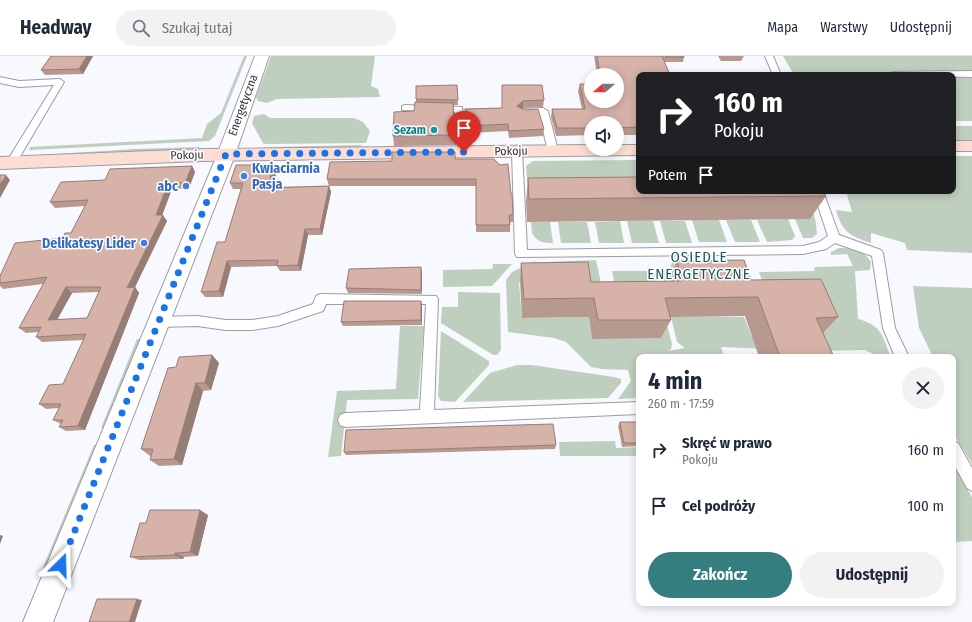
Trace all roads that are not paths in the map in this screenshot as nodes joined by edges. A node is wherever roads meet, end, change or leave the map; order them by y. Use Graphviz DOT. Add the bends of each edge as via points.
graph roads {
  1 [pos="262,56"];
  2 [pos="769,56"];
  3 [pos="776,72"];
  4 [pos="956,74"];
  5 [pos="972,74"];
  6 [pos="0,80"];
  7 [pos="405,108"];
  8 [pos="523,112"];
  9 [pos="956,146"];
  10 [pos="972,146"];
  11 [pos="636,150"];
  12 [pos="517,151"];
  13 [pos="553,151"];
  14 [pos="464,152"];
  15 [pos="226,154"];
  16 [pos="6,163"];
  17 [pos="819,194"];
  18 [pos="834,238"];
  19 [pos="158,322"];
  20 [pos="901,354"];
  21 [pos="636,408"];
  22 [pos="427,418"];
  23 [pos="345,420"];
  24 [pos="956,454"];
  25 [pos="972,483"];
  26 [pos="38,622"];
  1 -- 15 [label="street, Energetyczna"];
  2 -- 3 [label="lane"];
  4 -- 5 [label="lane"];
  6 -- 16 [label="lane" via="19,84 60,82"];
  7 -- 14 [label="lane" via="459,109"];
  8 -- 13 [label="lane" via="543,111"];
  9 -- 10 [label="street"];
  11 -- 13 [label="street, Pokoju"];
  12 -- 13 [label="street, Pokoju"];
  12 -- 14 [label="street, Pokoju"];
  12 -- 18 [label="lane" via="521,254 803,250 822,246"];
  14 -- 15 [label="street, Pokoju"];
  15 -- 16 [label="street, Pokoju"];
  15 -- 19 [label="street, Energetyczna"];
  17 -- 18 [label="lane"];
  18 -- 20 [label="lane" via="877,253 889,328"];
  19 -- 22 [label="lane" via="197,321 252,325 278,321 319,307 320,299 432,299"];
  19 -- 26 [label="street, Energetyczna"];
  21 -- 22 [label="lane"];
  22 -- 23 [label="lane"];
  24 -- 25 [label="lane"];
}
